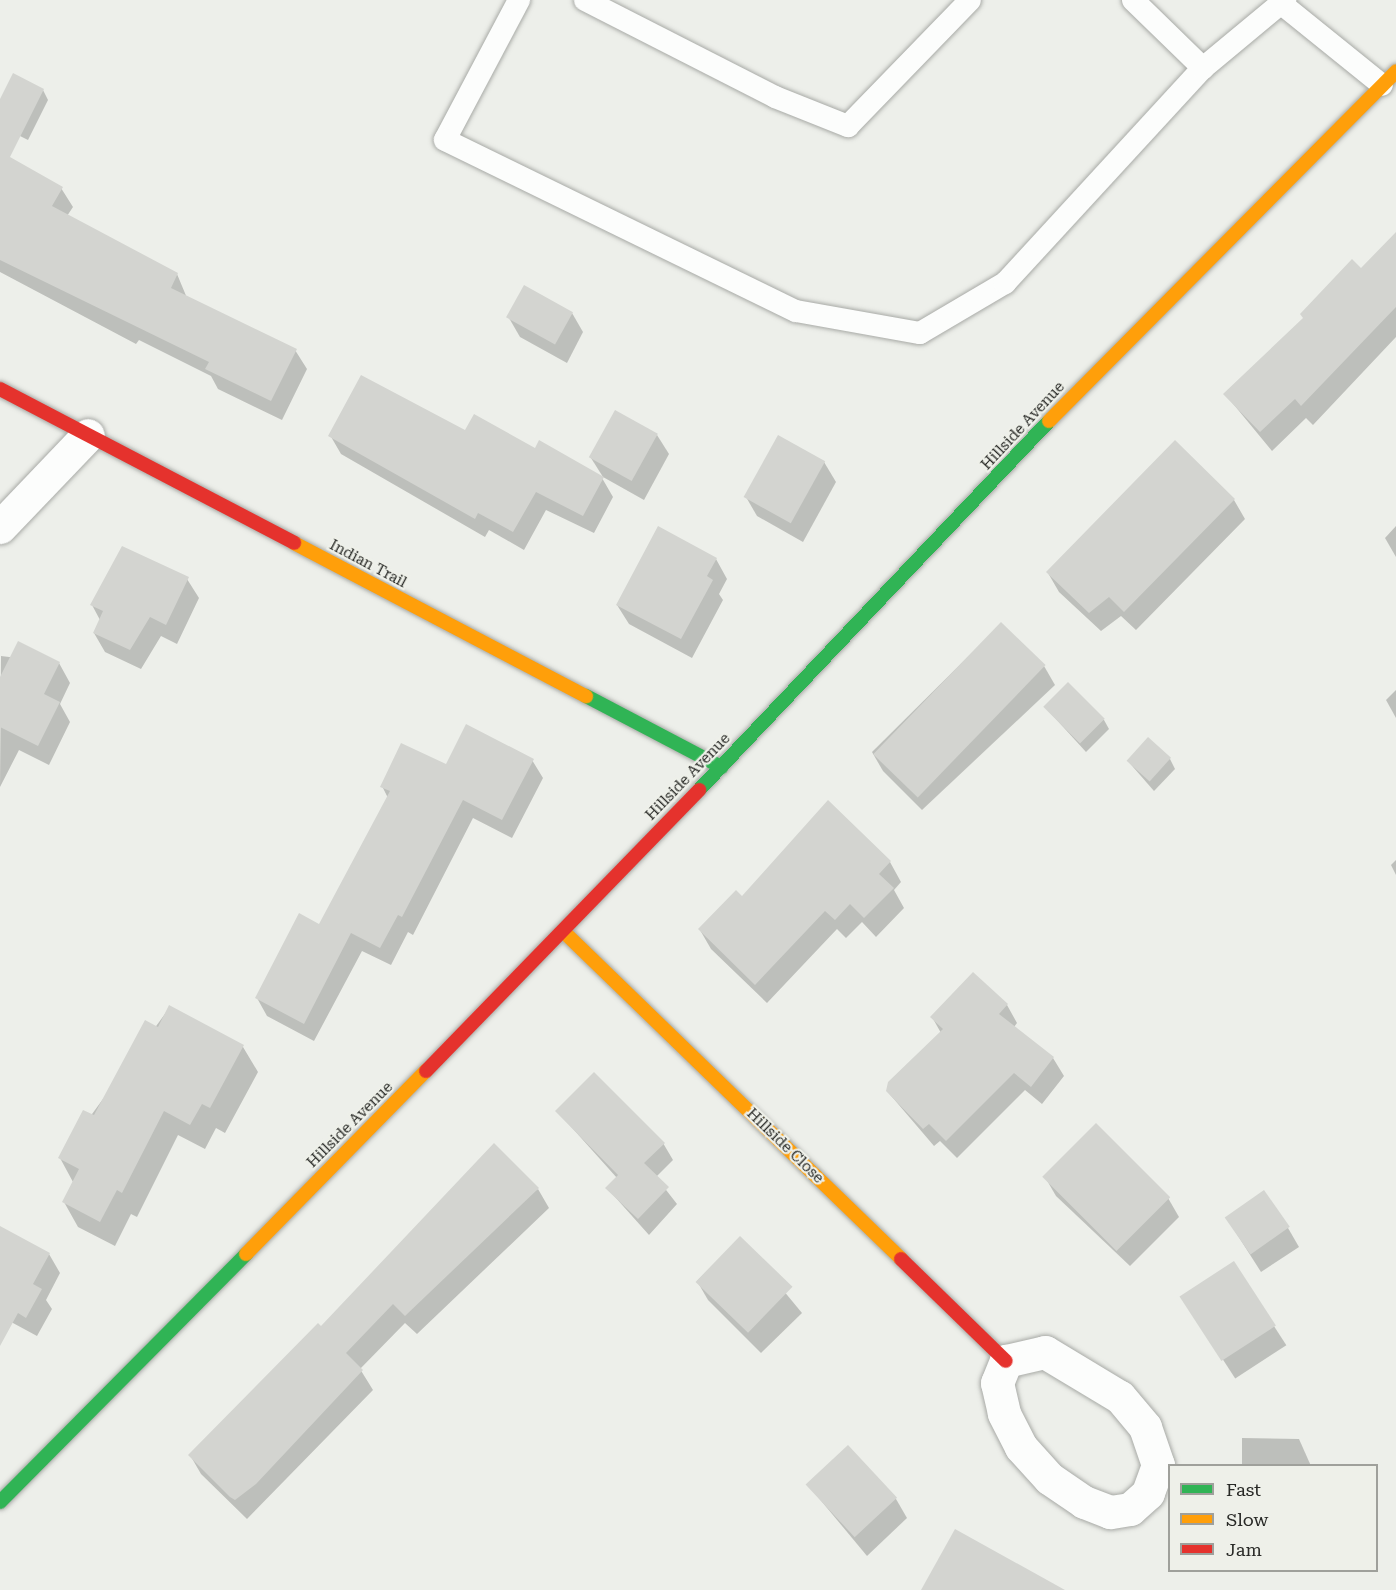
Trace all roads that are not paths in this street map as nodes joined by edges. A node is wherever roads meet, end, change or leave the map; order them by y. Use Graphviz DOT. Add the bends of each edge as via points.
graph roads {
  1 [pos="519,0"];
  2 [pos="585,0"];
  3 [pos="970,0"];
  4 [pos="1133,0"];
  5 [pos="1284,3"];
  6 [pos="1203,68"];
  7 [pos="1391,84"];
  8 [pos="0,389"];
  9 [pos="88,435"];
  10 [pos="0,527"];
  11 [pos="721,767"];
  12 [pos="564,932"];
  13 [pos="1006,1361"];
  14 [pos="0,1502"];
  1 -- 6 [label="lane" via="445,140 796,311 920,333 1005,283"];
  2 -- 3 [label="lane" via="775,97 848,126"];
  4 -- 6 [label="lane"];
  5 -- 6 [label="lane"];
  5 -- 7 [label="lane"];
  7 -- 11 [label="main road, Hillside Avenue" via="1109,358"];
  8 -- 9 [label="main road, Indian Trail"];
  9 -- 10 [label="street"];
  9 -- 11 [label="main road, Indian Trail"];
  11 -- 12 [label="main road, Hillside Avenue"];
  12 -- 13 [label="main road, Hillside Close"];
  12 -- 14 [label="main road, Hillside Avenue"];
  13 -- 13 [label="street" via="997,1383 1004,1413 1022,1447 1049,1478 1110,1512 1130,1509 1148,1493 1158,1465 1145,1427 1120,1397 1045,1352"];
}
